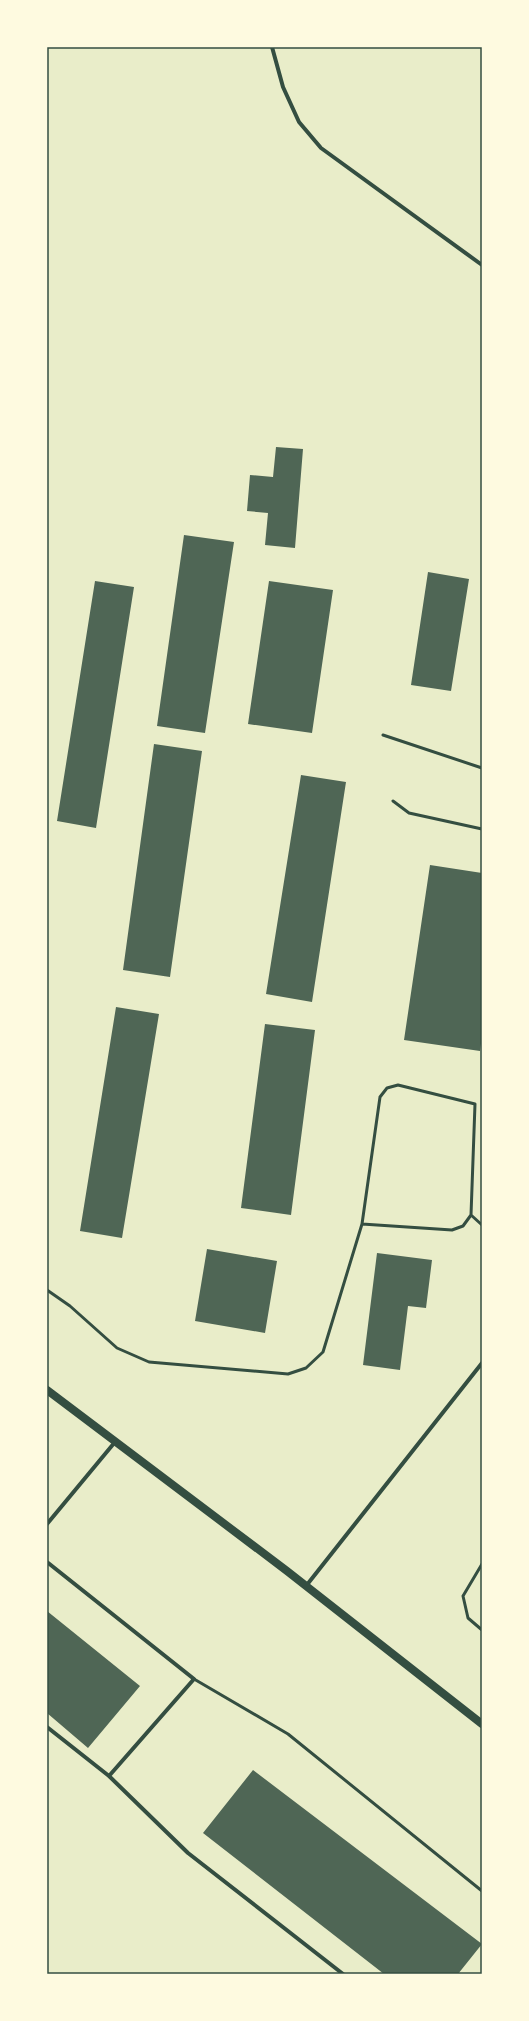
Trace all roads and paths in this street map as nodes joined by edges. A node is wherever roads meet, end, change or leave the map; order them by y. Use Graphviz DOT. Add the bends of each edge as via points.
graph roads {
  1 [pos="272,47"];
  2 [pos="482,265"];
  3 [pos="383,735"];
  4 [pos="482,768"];
  5 [pos="393,801"];
  6 [pos="482,829"];
  7 [pos="471,1216"];
  8 [pos="362,1224"];
  9 [pos="482,1225"];
  10 [pos="47,1290"];
  11 [pos="482,1363"];
  12 [pos="47,1390"];
  13 [pos="115,1442"];
  14 [pos="47,1524"];
  15 [pos="47,1562"];
  16 [pos="482,1564"];
  17 [pos="306,1586"];
  18 [pos="482,1630"];
  19 [pos="194,1679"];
  20 [pos="482,1724"];
  21 [pos="47,1727"];
  22 [pos="110,1776"];
  23 [pos="482,1891"];
  24 [pos="343,1974"];
  1 -- 2 [label="street" via="283,88 299,122 321,148"];
  3 -- 4 [label="lane"];
  5 -- 6 [label="lane" via="409,813"];
  7 -- 8 [label="lane" via="463,1226 452,1230"];
  7 -- 8 [label="lane" via="475,1104 398,1085 387,1088 380,1097"];
  7 -- 9 [label="lane"];
  8 -- 10 [label="lane" via="323,1352 306,1368 288,1374 149,1362 117,1348 70,1306"];
  11 -- 17 [label="street"];
  12 -- 13 [label="main road"];
  13 -- 14 [label="street"];
  13 -- 17 [label="main road"];
  15 -- 19 [label="street"];
  16 -- 18 [label="lane" via="463,1596 468,1618"];
  17 -- 20 [label="main road"];
  19 -- 22 [label="street"];
  19 -- 23 [label="lane" via="288,1734"];
  21 -- 22 [label="street"];
  22 -- 24 [label="street" via="188,1853"];
}
